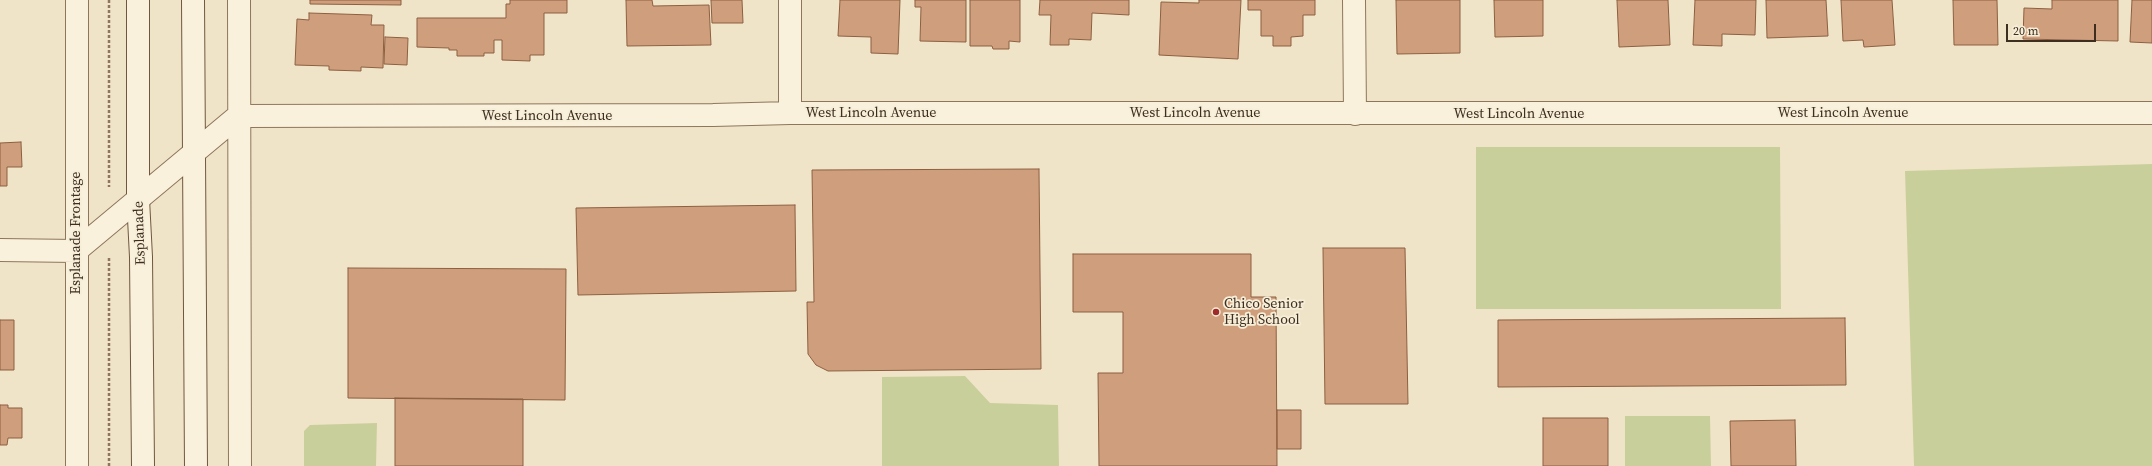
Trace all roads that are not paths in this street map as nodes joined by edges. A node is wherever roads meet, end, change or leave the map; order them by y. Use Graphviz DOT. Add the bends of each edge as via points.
graph roads {
  1 [pos="77,0"];
  2 [pos="138,0"];
  3 [pos="193,0"];
  4 [pos="239,0"];
  5 [pos="790,0"];
  6 [pos="1354,0"];
  7 [pos="790,113"];
  8 [pos="2152,113"];
  9 [pos="1355,114"];
  10 [pos="238,116"];
  11 [pos="194,153"];
  12 [pos="138,199"];
  13 [pos="0,250"];
  14 [pos="76,250"];
  15 [pos="77,466"];
  16 [pos="143,466"];
  17 [pos="196,466"];
  18 [pos="240,466"];
  1 -- 14 [label="street, Esplanade Frontage"];
  2 -- 12 [label="street, Esplanade"];
  3 -- 11 [label="street"];
  4 -- 10 [label="street"];
  5 -- 7 [label="street"];
  6 -- 9 [label="street"];
  7 -- 9 [label="street, West Lincoln Avenue"];
  7 -- 10 [label="street, West Lincoln Avenue"];
  8 -- 9 [label="street, West Lincoln Avenue"];
  10 -- 11 [label="street"];
  10 -- 18 [label="street"];
  11 -- 12 [label="street"];
  11 -- 17 [label="street"];
  12 -- 14 [label="street"];
  12 -- 16 [label="street, Esplanade"];
  13 -- 14 [label="street"];
  14 -- 15 [label="street, Esplanade Frontage"];
}
